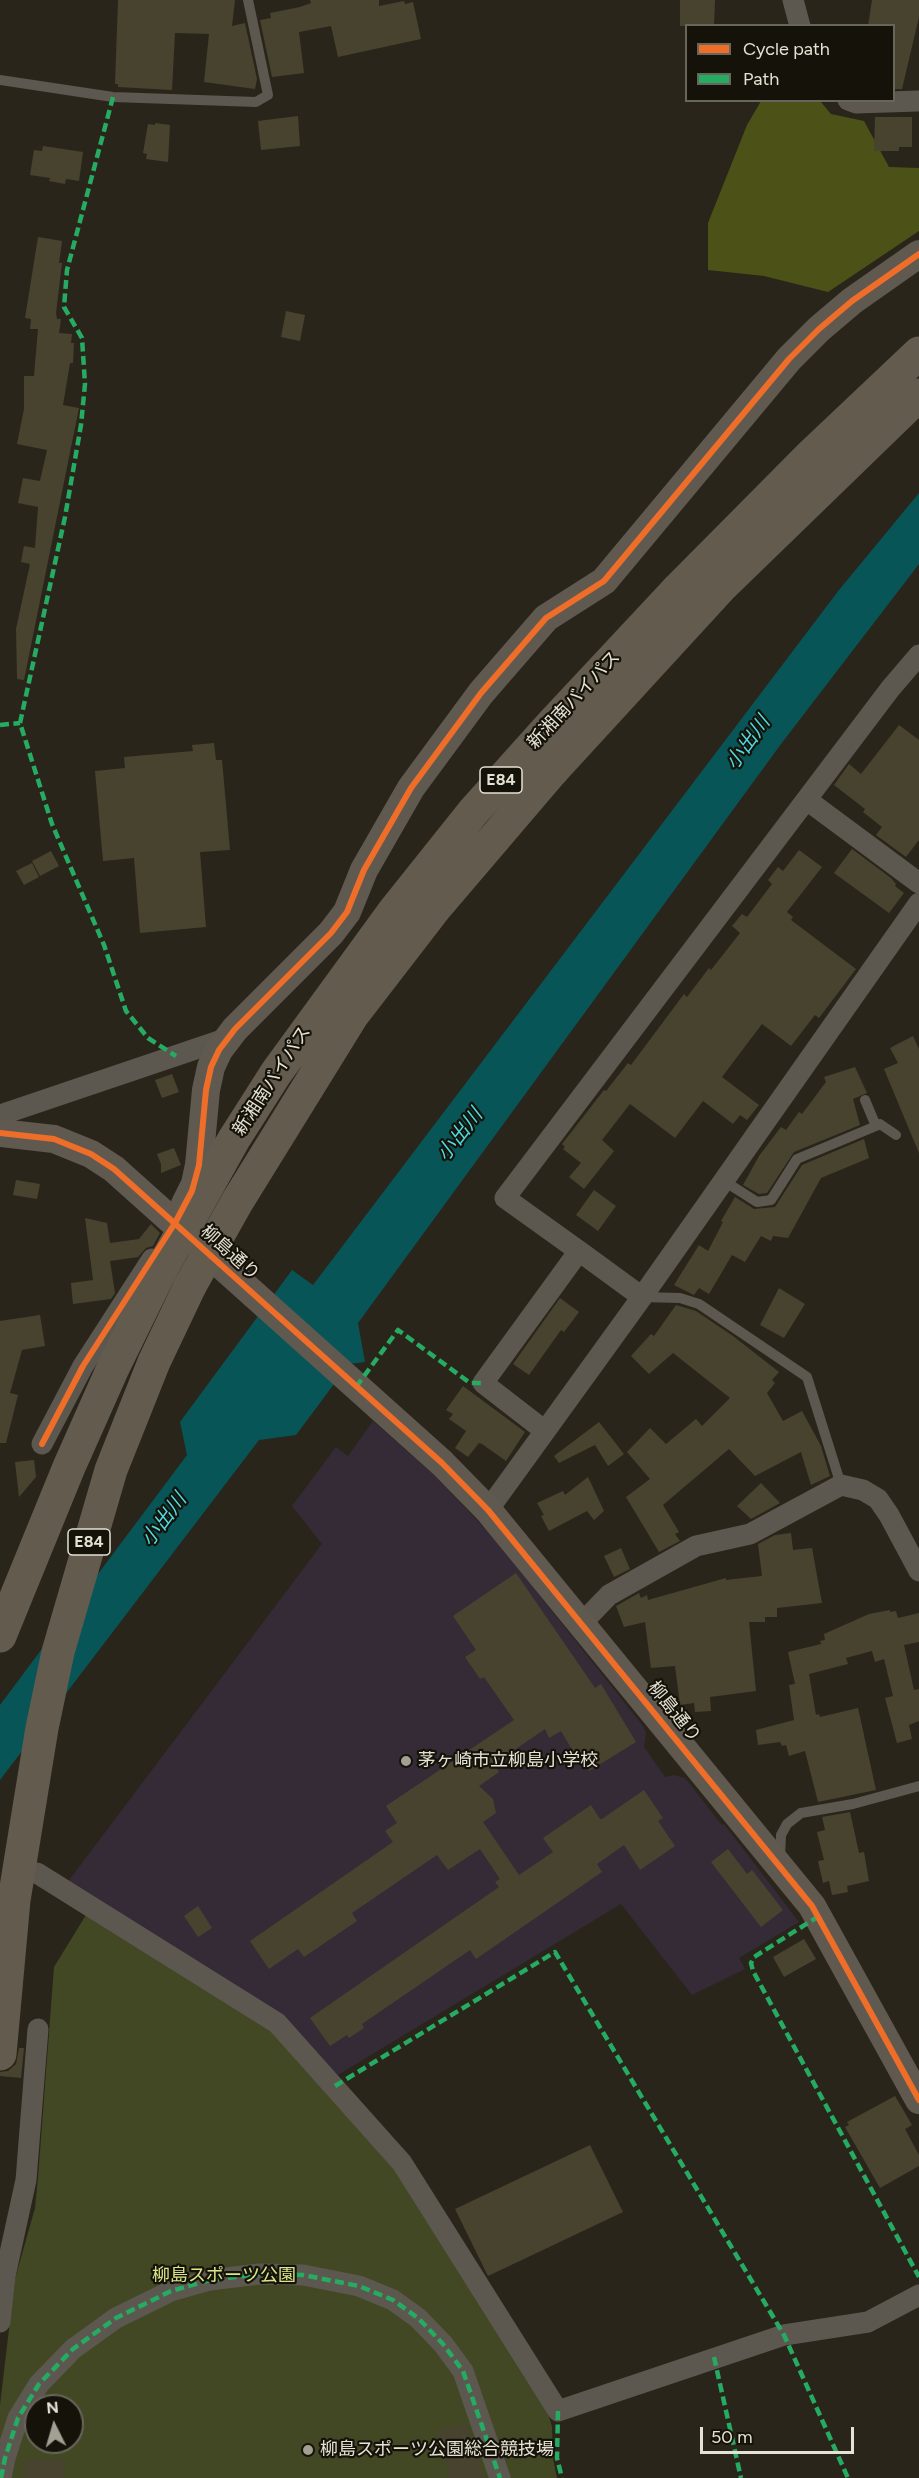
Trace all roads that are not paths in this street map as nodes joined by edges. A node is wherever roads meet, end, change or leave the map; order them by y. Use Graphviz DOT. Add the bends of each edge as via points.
graph roads {
  1 [pos="248,0"];
  2 [pos="793,0"];
  3 [pos="799,24"];
  4 [pos="0,80"];
  5 [pos="919,101"];
  6 [pos="853,102"];
  7 [pos="888,102"];
  8 [pos="895,102"];
  9 [pos="919,254"];
  10 [pos="919,353"];
  11 [pos="919,395"];
  12 [pos="919,655"];
  13 [pos="807,800"];
  14 [pos="919,883"];
  15 [pos="919,903"];
  16 [pos="228,1038"];
  17 [pos="865,1100"];
  18 [pos="0,1115"];
  19 [pos="876,1126"];
  20 [pos="0,1133"];
  21 [pos="896,1135"];
  22 [pos="724,1181"];
  23 [pos="175,1223"];
  24 [pos="579,1251"];
  25 [pos="642,1296"];
  26 [pos="545,1431"];
  27 [pos="42,1444"];
  28 [pos="842,1485"];
  29 [pos="488,1510"];
  30 [pos="919,1571"];
  31 [pos="582,1623"];
  32 [pos="0,1636"];
  33 [pos="919,1786"];
  34 [pos="780,1865"];
  35 [pos="37,1873"];
  36 [pos="38,2029"];
  37 [pos="0,2054"];
  38 [pos="919,2100"];
  39 [pos="919,2295"];
  40 [pos="0,2322"];
  41 [pos="1,2478"];
  42 [pos="500,2478"];
  1 -- 4 [label="lane" via="268,95 256,102 113,97"];
  2 -- 3 [label="street"];
  5 -- 8 [label="street"];
  6 -- 7 [label="street"];
  9 -- 16 [label="street" via="819,329 789,359 604,581 546,618 481,693 411,788 364,870 347,912"];
  10 -- 32 [label="highway, 新湘南バイパス / E84, bridge" via="679,588 472,812 276,1073 160,1270 74,1457"];
  11 -- 37 [label="highway, 新湘南バイパス / E84, bridge" via="720,588 552,771 436,907 352,1016 190,1286 154,1362 111,1470 58,1652 14,1899"];
  12 -- 13 [label="street"];
  13 -- 14 [label="street"];
  13 -- 24 [label="street" via="506,1198"];
  15 -- 22 [label="street"];
  16 -- 18 [label="street"];
  16 -- 23 [label="street" via="211,1067 195,1184"];
  17 -- 19 [label="lane"];
  19 -- 21 [label="lane" via="880,1124"];
  19 -- 22 [label="lane" via="797,1159 771,1200 757,1202"];
  20 -- 23 [label="street, 柳島通り" via="54,1139 91,1154 114,1168"];
  22 -- 25 [label="street"];
  23 -- 27 [label="street" via="83,1366"];
  23 -- 29 [label="street, 柳島通り" via="442,1463"];
  24 -- 25 [label="street"];
  24 -- 26 [label="street" via="483,1383"];
  25 -- 26 [label="street"];
  25 -- 28 [label="lane" via="680,1298 699,1304 807,1377"];
  26 -- 29 [label="street"];
  28 -- 30 [label="street" via="878,1499"];
  28 -- 31 [label="street" via="750,1534 696,1546 609,1595"];
  29 -- 31 [label="street, 柳島通り"];
  31 -- 34 [label="street, 柳島通り"];
  33 -- 34 [label="lane" via="801,1813 787,1824 781,1836"];
  34 -- 38 [label="street, 柳島通り" via="825,1926"];
  35 -- 39 [label="street" via="277,2023 402,2163 558,2411 784,2335 868,2322"];
  36 -- 40 [label="street" via="26,2180 5,2276"];
  41 -- 42 [label="street" via="18,2418 39,2384 73,2349 116,2318 171,2291 210,2280 260,2274 303,2275 359,2286 393,2300 418,2318 463,2371"];
}
